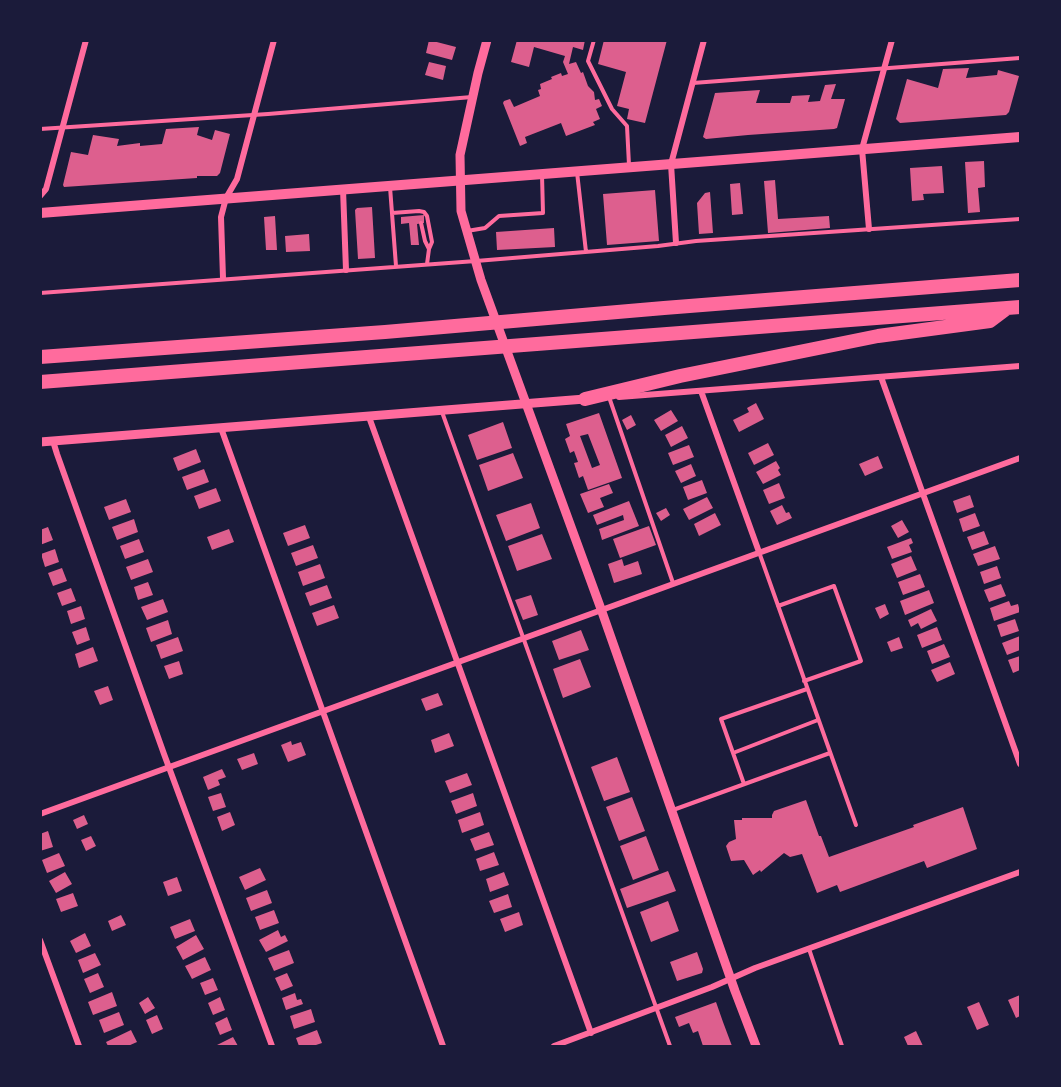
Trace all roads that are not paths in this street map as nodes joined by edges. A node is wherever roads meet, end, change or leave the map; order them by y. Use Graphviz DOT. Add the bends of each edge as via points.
graph roads {
  1 [pos="86,40"];
  2 [pos="274,40"];
  3 [pos="487,40"];
  4 [pos="594,40"];
  5 [pos="704,40"];
  6 [pos="892,40"];
  7 [pos="1020,58"];
  8 [pos="885,67"];
  9 [pos="693,83"];
  10 [pos="473,97"];
  11 [pos="254,115"];
  12 [pos="40,129"];
  13 [pos="62,129"];
  14 [pos="1020,137"];
  15 [pos="862,149"];
  16 [pos="671,164"];
  17 [pos="629,167"];
  18 [pos="577,171"];
  19 [pos="542,174"];
  20 [pos="460,181"];
  21 [pos="390,186"];
  22 [pos="343,189"];
  23 [pos="40,196"];
  24 [pos="226,198"];
  25 [pos="414,211"];
  26 [pos="40,213"];
  27 [pos="392,213"];
  28 [pos="420,216"];
  29 [pos="1020,219"];
  30 [pos="421,223"];
  31 [pos="869,229"];
  32 [pos="467,231"];
  33 [pos="676,243"];
  34 [pos="429,249"];
  35 [pos="586,252"];
  36 [pos="476,261"];
  37 [pos="428,264"];
  38 [pos="396,266"];
  39 [pos="346,270"];
  40 [pos="223,279"];
  41 [pos="1020,280"];
  42 [pos="40,293"];
  43 [pos="1014,308"];
  44 [pos="40,357"];
  45 [pos="1020,366"];
  46 [pos="881,377"];
  47 [pos="40,382"];
  48 [pos="701,391"];
  49 [pos="609,397"];
  50 [pos="585,399"];
  51 [pos="526,403"];
  52 [pos="442,410"];
  53 [pos="369,417"];
  54 [pos="221,428"];
  55 [pos="53,441"];
  56 [pos="40,442"];
  57 [pos="1020,458"];
  58 [pos="923,493"];
  59 [pos="759,552"];
  60 [pos="673,583"];
  61 [pos="778,606"];
  62 [pos="601,609"];
  63 [pos="524,637"];
  64 [pos="457,662"];
  65 [pos="804,681"];
  66 [pos="807,689"];
  67 [pos="323,711"];
  68 [pos="818,720"];
  69 [pos="733,753"];
  70 [pos="830,753"];
  71 [pos="1020,764"];
  72 [pos="169,767"];
  73 [pos="744,784"];
  74 [pos="672,811"];
  75 [pos="40,814"];
  76 [pos="856,825"];
  77 [pos="1020,872"];
  78 [pos="40,940"];
  79 [pos="809,949"];
  80 [pos="732,979"];
  81 [pos="656,1008"];
  82 [pos="591,1033"];
  83 [pos="80,1047"];
  84 [pos="272,1047"];
  85 [pos="443,1047"];
  86 [pos="554,1047"];
  87 [pos="670,1047"];
  88 [pos="756,1047"];
  89 [pos="842,1047"];
  1 -- 13 [label="street"];
  2 -- 11 [label="street"];
  3 -- 10 [label="street"];
  4 -- 17 [label="lane" via="588,61 612,109 627,126"];
  5 -- 9 [label="street"];
  6 -- 8 [label="street"];
  7 -- 8 [label="lane"];
  8 -- 9 [label="lane"];
  8 -- 15 [label="street"];
  9 -- 16 [label="street"];
  10 -- 11 [label="lane"];
  10 -- 20 [label="street" via="460,155"];
  11 -- 13 [label="lane"];
  11 -- 24 [label="street" via="237,179"];
  12 -- 13 [label="lane"];
  13 -- 23 [label="street" via="46,189"];
  14 -- 15 [label="main road"];
  15 -- 16 [label="main road"];
  15 -- 31 [label="street"];
  16 -- 17 [label="main road"];
  16 -- 33 [label="street"];
  17 -- 18 [label="main road"];
  18 -- 19 [label="main road"];
  18 -- 35 [label="lane"];
  19 -- 20 [label="main road"];
  19 -- 32 [label="lane" via="543,213 499,216 484,228"];
  20 -- 21 [label="main road"];
  20 -- 32 [label="street" via="460,211"];
  21 -- 22 [label="main road"];
  21 -- 27 [label="lane"];
  22 -- 24 [label="main road"];
  22 -- 39 [label="street"];
  24 -- 26 [label="main road"];
  24 -- 40 [label="street" via="221,217"];
  25 -- 27 [label="lane"];
  25 -- 28 [label="lane"];
  25 -- 34 [label="lane" via="427,216 432,242"];
  27 -- 38 [label="lane"];
  29 -- 31 [label="lane"];
  30 -- 34 [label="lane"];
  31 -- 33 [label="lane"];
  32 -- 36 [label="street"];
  33 -- 35 [label="lane"];
  34 -- 37 [label="lane"];
  35 -- 36 [label="lane"];
  36 -- 37 [label="lane"];
  36 -- 51 [label="street"];
  37 -- 38 [label="lane"];
  38 -- 39 [label="lane"];
  39 -- 40 [label="lane"];
  40 -- 42 [label="lane"];
  41 -- 44 [label="highway"];
  43 -- 47 [label="highway"];
  43 -- 50 [label="highway" via="990,321 878,336"];
  45 -- 46 [label="street"];
  46 -- 48 [label="street"];
  46 -- 58 [label="street"];
  48 -- 49 [label="street"];
  48 -- 59 [label="street"];
  49 -- 50 [label="street"];
  49 -- 60 [label="lane"];
  50 -- 51 [label="street"];
  51 -- 52 [label="street"];
  51 -- 62 [label="street"];
  52 -- 53 [label="street"];
  52 -- 63 [label="lane"];
  53 -- 54 [label="street"];
  53 -- 64 [label="street"];
  54 -- 55 [label="street"];
  54 -- 67 [label="street"];
  55 -- 56 [label="street"];
  55 -- 72 [label="street"];
  57 -- 58 [label="street"];
  58 -- 59 [label="street"];
  58 -- 71 [label="street"];
  59 -- 60 [label="street"];
  59 -- 61 [label="lane"];
  60 -- 62 [label="street"];
  61 -- 65 [label="lane"];
  61 -- 65 [label="lane" via="834,586 861,661"];
  62 -- 63 [label="street"];
  62 -- 74 [label="street"];
  63 -- 64 [label="street"];
  63 -- 81 [label="lane"];
  64 -- 67 [label="street"];
  64 -- 82 [label="street"];
  65 -- 66 [label="lane"];
  66 -- 68 [label="lane"];
  66 -- 69 [label="lane" via="722,718"];
  67 -- 72 [label="street"];
  67 -- 85 [label="street"];
  68 -- 69 [label="lane"];
  68 -- 70 [label="lane"];
  69 -- 73 [label="lane"];
  70 -- 73 [label="lane"];
  70 -- 76 [label="lane"];
  72 -- 75 [label="street"];
  72 -- 84 [label="street"];
  73 -- 74 [label="lane"];
  74 -- 80 [label="street"];
  77 -- 79 [label="street"];
  78 -- 83 [label="street"];
  79 -- 80 [label="street"];
  79 -- 89 [label="lane"];
  80 -- 81 [label="street"];
  80 -- 88 [label="street"];
  81 -- 82 [label="street"];
  81 -- 87 [label="lane"];
  82 -- 86 [label="street"];
}
